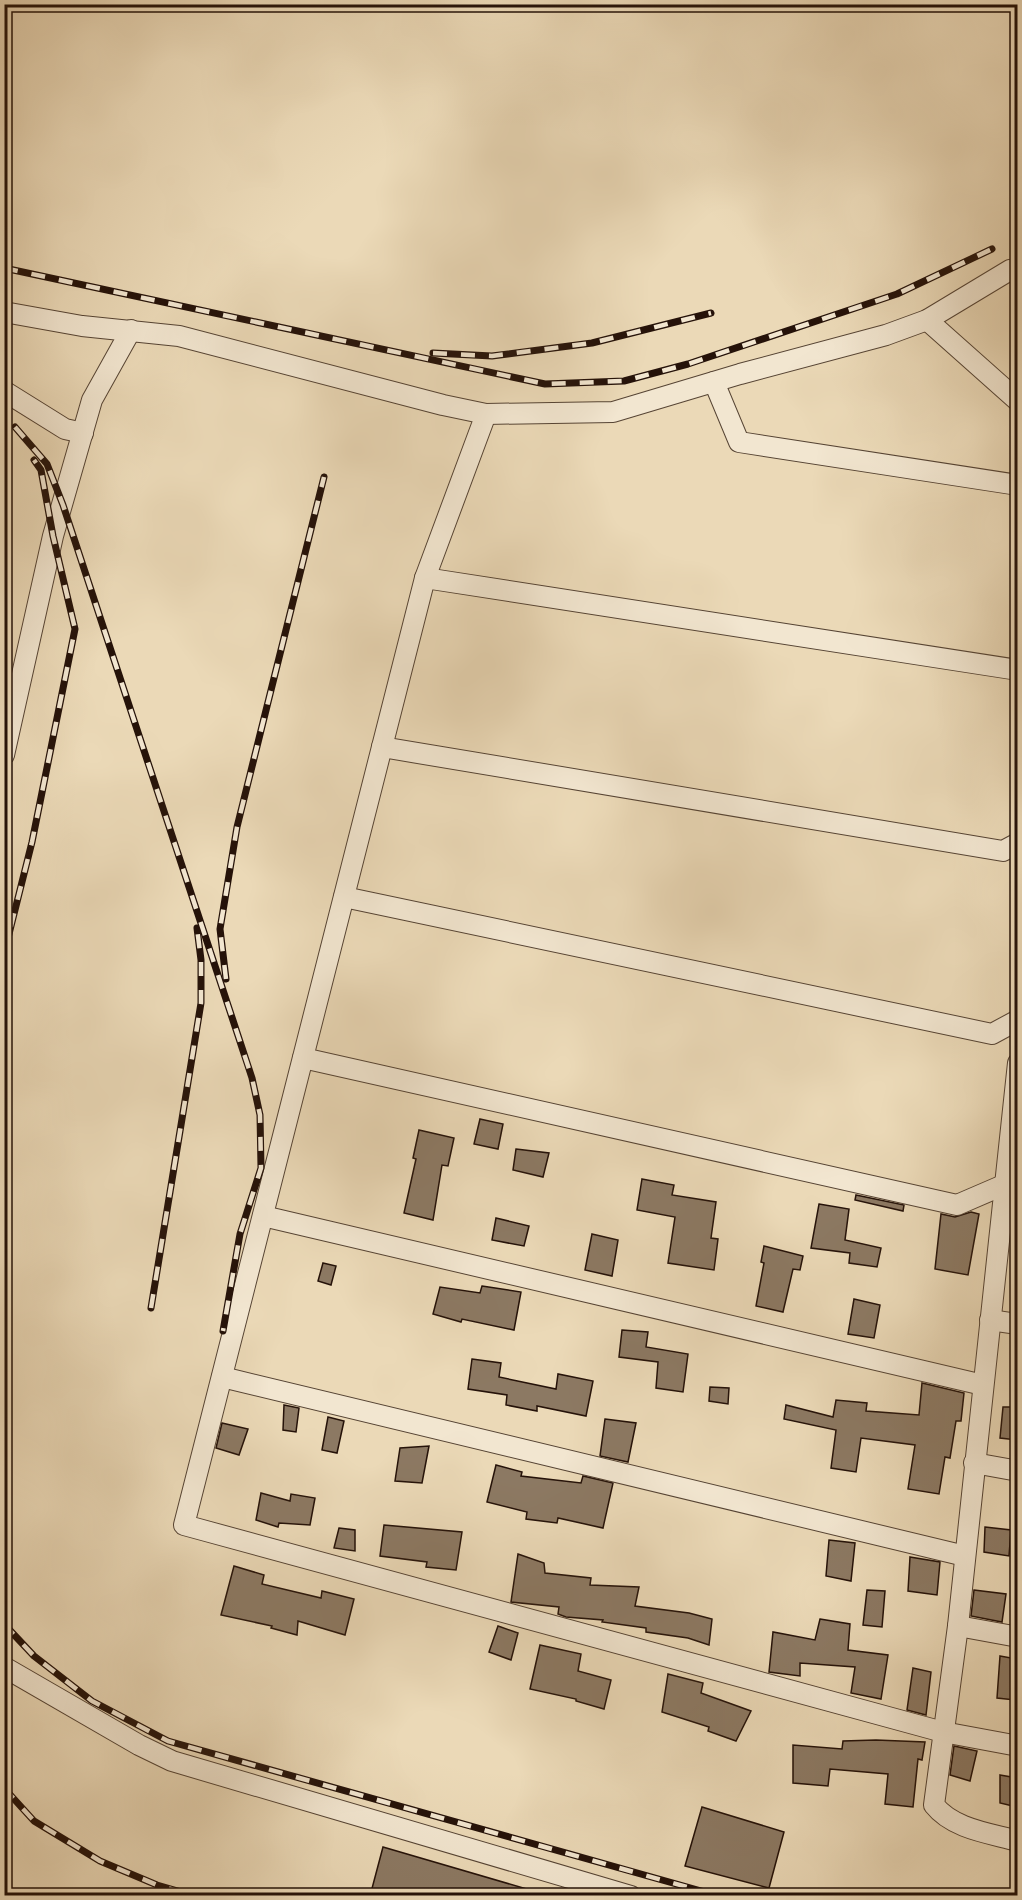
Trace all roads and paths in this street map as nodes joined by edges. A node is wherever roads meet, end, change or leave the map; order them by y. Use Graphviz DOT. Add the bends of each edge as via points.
graph roads {
  1 [pos="1017,269"];
  2 [pos="4,312"];
  3 [pos="927,320"];
  4 [pos="131,330"];
  5 [pos="714,382"];
  6 [pos="4,391"];
  7 [pos="1017,401"];
  8 [pos="486,414"];
  9 [pos="83,434"];
  10 [pos="1017,485"];
  11 [pos="425,578"];
  12 [pos="1017,670"];
  13 [pos="382,747"];
  14 [pos="4,755"];
  15 [pos="1017,843"];
  16 [pos="344,897"];
  17 [pos="1017,1020"];
  18 [pos="303,1058"];
  19 [pos="1017,1063"];
  20 [pos="1011,1181"];
  21 [pos="263,1216"];
  22 [pos="990,1320"];
  23 [pos="1017,1324"];
  24 [pos="222,1377"];
  25 [pos="983,1385"];
  26 [pos="974,1463"];
  27 [pos="1017,1471"];
  28 [pos="964,1556"];
  29 [pos="958,1626"];
  30 [pos="1017,1637"];
  31 [pos="4,1667"];
  32 [pos="943,1732"];
  33 [pos="1017,1746"];
  34 [pos="1017,1841"];
  35 [pos="631,1896"];
  1 -- 3 [label="street"];
  2 -- 4 [label="street"];
  3 -- 5 [label="street"];
  3 -- 7 [label="street"];
  4 -- 8 [label="street" via="179,336"];
  4 -- 9 [label="street" via="92,400"];
  5 -- 8 [label="street" via="613,412"];
  5 -- 10 [label="street" via="739,442"];
  6 -- 9 [label="street" via="65,429"];
  8 -- 11 [label="street"];
  9 -- 14 [label="street" via="53,536"];
  11 -- 12 [label="street"];
  11 -- 13 [label="street"];
  13 -- 15 [label="street" via="1003,851"];
  13 -- 16 [label="street"];
  16 -- 17 [label="street" via="992,1034"];
  16 -- 18 [label="street"];
  18 -- 20 [label="street" via="957,1205"];
  18 -- 21 [label="street"];
  19 -- 20 [label="street"];
  20 -- 22 [label="street"];
  21 -- 24 [label="street"];
  21 -- 25 [label="street"];
  22 -- 23 [label="street"];
  22 -- 25 [label="street"];
  24 -- 28 [label="street"];
  24 -- 32 [label="street" via="184,1525"];
  25 -- 26 [label="street"];
  26 -- 27 [label="street"];
  26 -- 28 [label="street"];
  28 -- 29 [label="street"];
  29 -- 30 [label="street"];
  29 -- 32 [label="street"];
  31 -- 35 [label="street" via="172,1761"];
  32 -- 33 [label="street"];
  32 -- 34 [label="street" via="934,1805 951,1821"];
}
